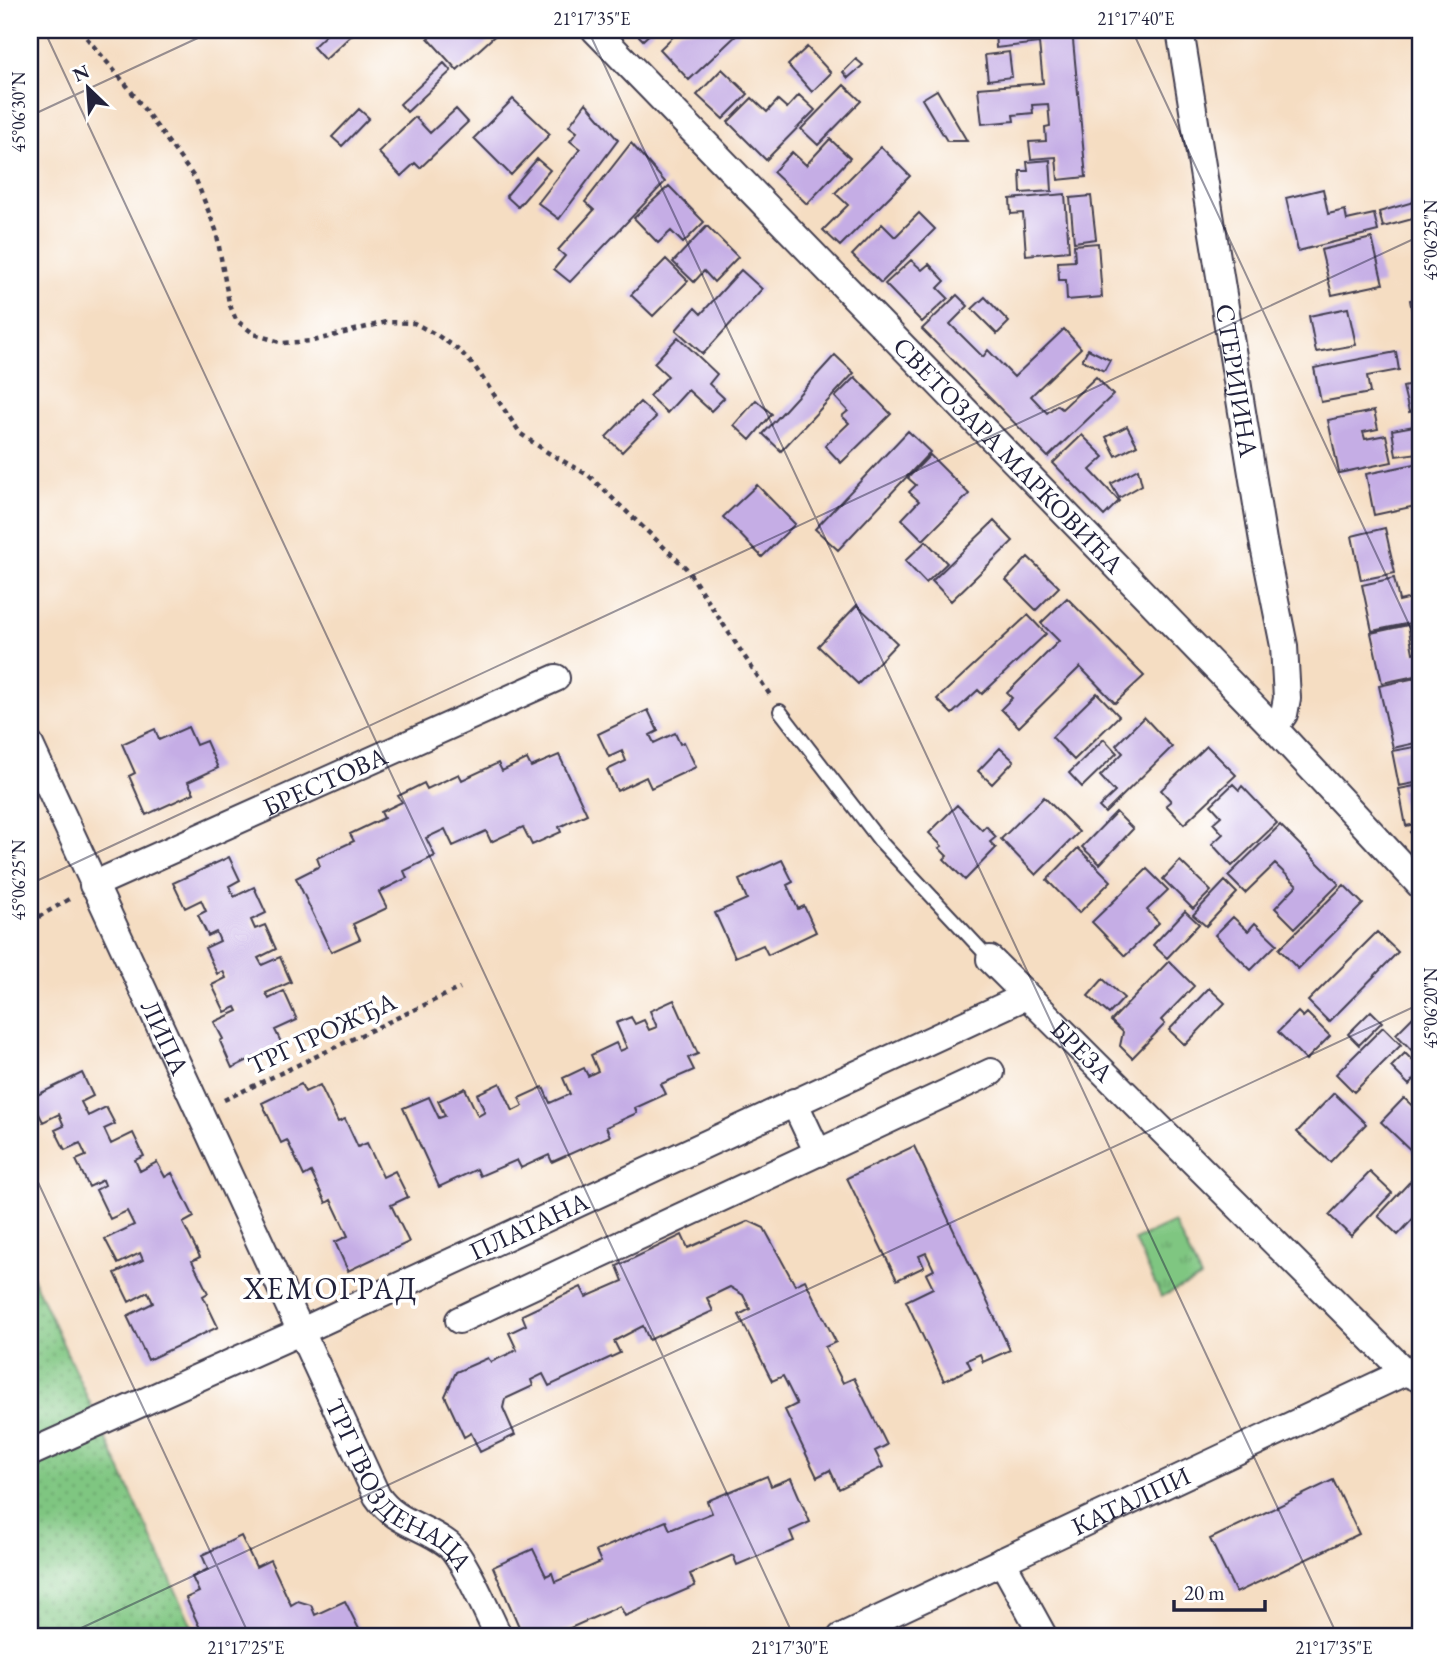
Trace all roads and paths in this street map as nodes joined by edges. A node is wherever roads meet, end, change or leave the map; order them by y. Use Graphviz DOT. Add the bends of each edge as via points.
graph roads {
  1 [pos="80,30"];
  2 [pos="594,30"];
  3 [pos="1180,30"];
  4 [pos="556,678"];
  5 [pos="780,711"];
  6 [pos="1274,728"];
  7 [pos="30,745"];
  8 [pos="93,885"];
  9 [pos="1420,885"];
  10 [pos="30,922"];
  11 [pos="990,959"];
  12 [pos="460,988"];
  13 [pos="1026,996"];
  14 [pos="990,1072"];
  15 [pos="794,1102"];
  16 [pos="200,1112"];
  17 [pos="818,1153"];
  18 [pos="459,1320"];
  19 [pos="302,1331"];
  20 [pos="1413,1376"];
  21 [pos="30,1453"];
  22 [pos="1002,1561"];
  23 [pos="499,1637"];
  24 [pos="841,1637"];
  25 [pos="1044,1637"];
  1 -- 5 [label="path" via="196,180 216,230 236,320 254,334 283,342 313,341 386,322 414,323 461,352 522,434 588,475 686,568"];
  2 -- 6 [label="street, СВЕТОЗАРА МАРКОВИЋА"];
  3 -- 6 [label="street, СТЕРИЈИНА" via="1284,646 1287,698 1284,714"];
  4 -- 8 [label="street, БРЕСТОВА"];
  5 -- 11 [label="lane, БРЕЗА" via="880,841"];
  6 -- 9 [label="street, СВЕТОЗАРА МАРКОВИЋА"];
  7 -- 8 [label="street, ЛИПА"];
  8 -- 10 [label="path"];
  8 -- 16 [label="street, ЛИПА"];
  11 -- 13 [label="street, БРЕЗА"];
  12 -- 16 [label="path, ТРГ ГРОЖЂА"];
  13 -- 15 [label="street, ПЛАТАНА"];
  13 -- 20 [label="street, БРЕЗА"];
  14 -- 17 [label="street"];
  15 -- 17 [label="street"];
  15 -- 19 [label="street, ПЛАТАНА"];
  16 -- 19 [label="street, ЛИПА"];
  17 -- 18 [label="street"];
  19 -- 21 [label="street, ПЛАТАНА"];
  19 -- 23 [label="street, ТРГ ГВОЗДЕНАЦА" via="377,1496 398,1518 450,1546"];
  20 -- 22 [label="street, КАТАЛПИ"];
  22 -- 24 [label="street, КАТАЛПИ"];
  22 -- 25 [label="street"];
}
